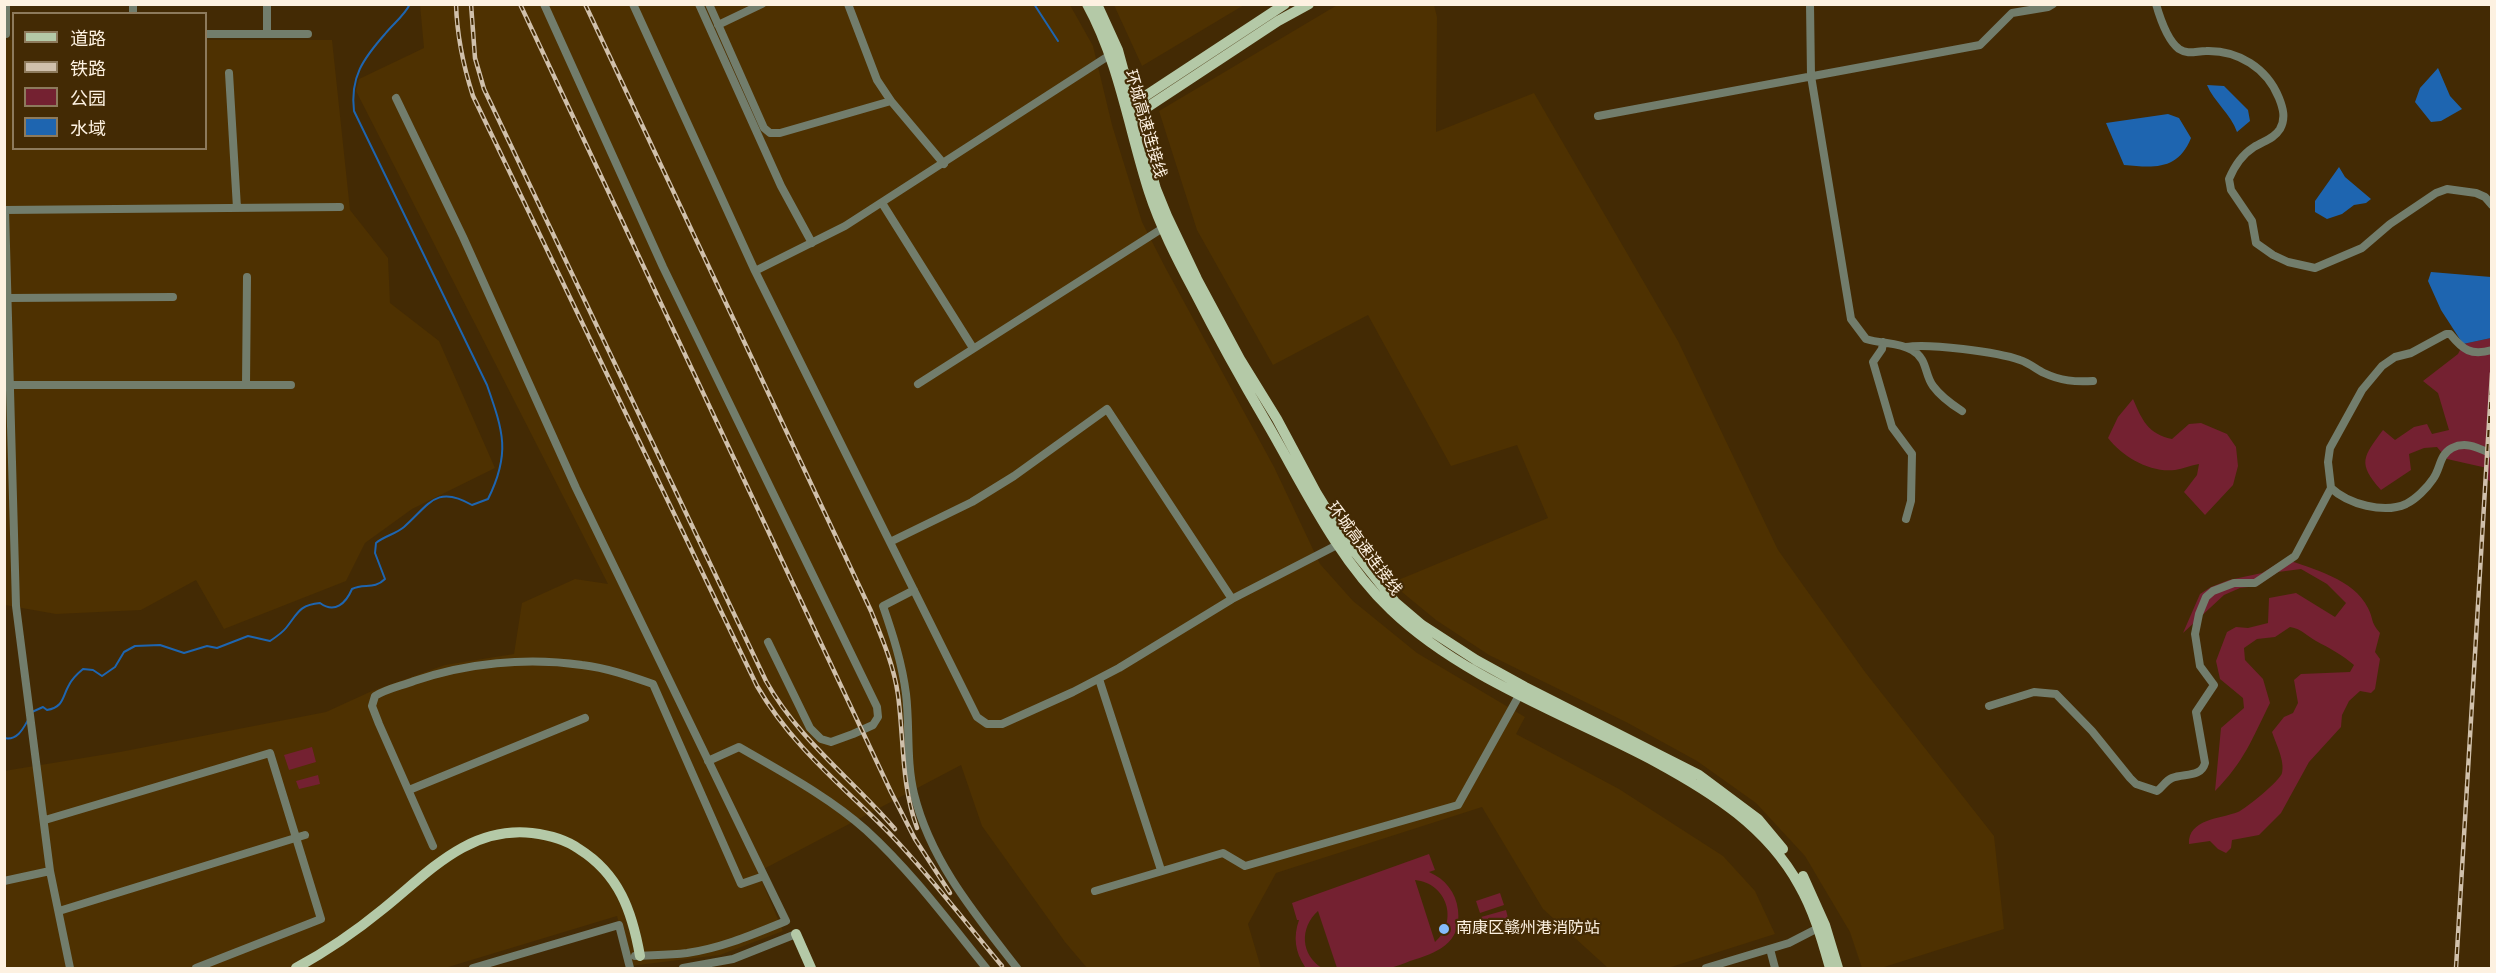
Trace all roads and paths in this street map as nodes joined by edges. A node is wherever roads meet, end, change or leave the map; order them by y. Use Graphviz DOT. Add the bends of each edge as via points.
graph roads {
  1 [pos="6,4"];
  2 [pos="267,4"];
  3 [pos="544,4"];
  4 [pos="633,4"];
  5 [pos="699,4"];
  6 [pos="709,4"];
  7 [pos="762,4"];
  8 [pos="848,4"];
  9 [pos="1087,4"];
  10 [pos="1097,4"];
  11 [pos="1285,4"];
  12 [pos="1309,4"];
  13 [pos="1810,4"];
  14 [pos="2053,4"];
  15 [pos="2156,4"];
  16 [pos="718,25"];
  17 [pos="8,34"];
  18 [pos="207,34"];
  19 [pos="267,34"];
  20 [pos="308,34"];
  21 [pos="1113,53"];
  22 [pos="229,72"];
  23 [pos="1811,76"];
  24 [pos="396,98"];
  25 [pos="891,101"];
  26 [pos="1130,112"];
  27 [pos="1598,116"];
  28 [pos="944,164"];
  29 [pos="882,203"];
  30 [pos="2492,205"];
  31 [pos="340,207"];
  32 [pos="237,208"];
  33 [pos="5,210"];
  34 [pos="1167,225"];
  35 [pos="812,243"];
  36 [pos="755,271"];
  37 [pos="247,277"];
  38 [pos="173,297"];
  39 [pos="7,298"];
  40 [pos="1883,342"];
  41 [pos="1905,347"];
  42 [pos="973,348"];
  43 [pos="2492,350"];
  44 [pos="2094,381"];
  45 [pos="918,384"];
  46 [pos="7,385"];
  47 [pos="246,385"];
  48 [pos="291,385"];
  49 [pos="1962,411"];
  50 [pos="2492,454"];
  51 [pos="2331,488"];
  52 [pos="1906,519"];
  53 [pos="890,542"];
  54 [pos="1342,543"];
  55 [pos="914,590"];
  56 [pos="1232,599"];
  57 [pos="768,642"];
  58 [pos="1099,679"];
  59 [pos="1522,691"];
  60 [pos="1989,706"];
  61 [pos="585,718"];
  62 [pos="708,761"];
  63 [pos="409,790"];
  64 [pos="45,820"];
  65 [pos="300,836"];
  66 [pos="433,846"];
  67 [pos="1161,870"];
  68 [pos="50,871"];
  69 [pos="764,876"];
  70 [pos="4,881"];
  71 [pos="1095,891"];
  72 [pos="59,911"];
  73 [pos="1822,926"];
  74 [pos="796,934"];
  75 [pos="1770,949"];
  76 [pos="637,956"];
  77 [pos="70,969"];
  78 [pos="196,969"];
  79 [pos="296,969"];
  80 [pos="306,969"];
  81 [pos="473,969"];
  82 [pos="630,969"];
  83 [pos="683,969"];
  84 [pos="812,969"];
  85 [pos="986,969"];
  86 [pos="1017,969"];
  87 [pos="1706,969"];
  88 [pos="1775,969"];
  89 [pos="1830,969"];
  90 [pos="1839,969"];
  1 -- 17 [label="street"];
  2 -- 19 [label="street"];
  3 -- 57 [label="street" via="663,267 877,707 878,717 873,725 831,742 821,739 810,728"];
  4 -- 36 [label="street"];
  5 -- 35 [label="street" via="781,186"];
  6 -- 16 [label="street"];
  7 -- 16 [label="street"];
  8 -- 25 [label="street" via="877,80"];
  9 -- 21 [label="main road, 环城高速连接线"];
  10 -- 21 [label="main road, 环城高速连接线"];
  11 -- 26 [label="main road"];
  12 -- 26 [label="main road"];
  13 -- 23 [label="street"];
  14 -- 23 [label="street" via="2012,13 1980,45"];
  15 -- 30 [label="street" via="2180,50 2228,54 2250,62 2262,71 2277,95 2284,116 2280,128 2272,138 2253,148 2229,179 2231,190 2252,221 2256,243 2273,255 2315,268 2362,248 2423,200 2447,189 2476,193"];
  16 -- 25 [label="street" via="764,128 770,133"];
  18 -- 19 [label="street"];
  19 -- 20 [label="street"];
  21 -- 26 [label="main road, 环城高速连接线"];
  21 -- 28 [label="street"];
  22 -- 32 [label="street"];
  23 -- 27 [label="street"];
  23 -- 40 [label="street" via="1851,319 1866,339"];
  24 -- 62 [label="street" via="576,488"];
  25 -- 28 [label="street"];
  26 -- 34 [label="main road, 环城高速连接线"];
  28 -- 29 [label="street"];
  29 -- 35 [label="street"];
  29 -- 42 [label="street"];
  31 -- 32 [label="street"];
  32 -- 33 [label="street"];
  33 -- 39 [label="street"];
  34 -- 42 [label="street"];
  34 -- 54 [label="main road, 环城高速连接线"];
  35 -- 36 [label="street"];
  36 -- 53 [label="street"];
  37 -- 47 [label="street"];
  38 -- 39 [label="street"];
  39 -- 46 [label="street"];
  40 -- 41 [label="street"];
  40 -- 52 [label="street" via="1873,362 1874,372 1892,427 1912,454 1911,501"];
  41 -- 44 [label="street" via="1992,354 2020,360 2068,381"];
  41 -- 49 [label="street" via="1924,362 1931,385 1943,399"];
  42 -- 45 [label="street"];
  43 -- 51 [label="street" via="2477,354 2446,334 2382,366 2361,390 2330,448"];
  46 -- 47 [label="street"];
  46 -- 64 [label="street" via="16,606"];
  47 -- 48 [label="street"];
  50 -- 51 [label="street" via="2462,445 2445,452 2433,480 2418,496 2395,508 2352,501"];
  51 -- 60 [label="street" via="2295,556 2255,583 2234,583 2213,591 2202,605 2195,634 2197,655 2214,686 2196,712 2205,763 2199,773 2170,779 2157,792 2136,784 2092,731 2051,692 2034,692"];
  53 -- 55 [label="street"];
  53 -- 56 [label="street" via="972,502 1107,410"];
  54 -- 56 [label="street"];
  54 -- 59 [label="main road, 环城高速连接线" via="1395,602 1422,625"];
  55 -- 58 [label="street" via="977,717 987,724 1002,724"];
  55 -- 86 [label="street" via="883,606 902,669 914,792 933,848 948,877"];
  56 -- 58 [label="street"];
  58 -- 67 [label="street"];
  59 -- 67 [label="street" via="1458,805 1245,866 1224,853"];
  59 -- 73 [label="main road, 环城高速连接线" via="1699,775 1730,797 1758,819 1785,850 1804,879"];
  61 -- 63 [label="street"];
  62 -- 69 [label="street"];
  62 -- 85 [label="street" via="739,747 837,807 900,864"];
  63 -- 66 [label="street"];
  63 -- 69 [label="street" via="372,706 380,693 439,673 503,663 582,664 616,672 653,684 741,884"];
  64 -- 65 [label="street" via="270,753"];
  64 -- 68 [label="street"];
  65 -- 72 [label="street"];
  65 -- 78 [label="street" via="321,919"];
  67 -- 71 [label="street"];
  68 -- 70 [label="street"];
  68 -- 72 [label="street"];
  69 -- 76 [label="street" via="786,921 716,947"];
  72 -- 77 [label="street"];
  73 -- 75 [label="street"];
  73 -- 89 [label="main road, 环城高速连接线"];
  73 -- 90 [label="main road, 环城高速连接线"];
  74 -- 83 [label="street" via="733,959"];
  74 -- 84 [label="main road"];
  75 -- 87 [label="street"];
  75 -- 88 [label="street"];
  76 -- 79 [label="main road" via="630,910 594,858 570,843 517,832 471,842 448,856 357,930"];
  76 -- 80 [label="main road" via="625,912 591,862 567,847 517,836 473,846 360,934"];
  81 -- 82 [label="street" via="619,925"];
}
